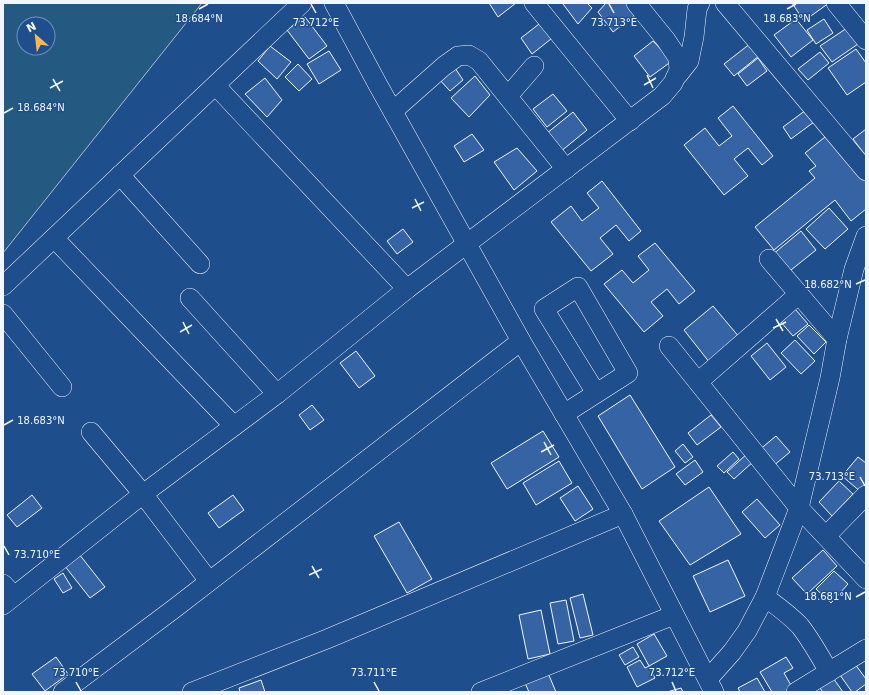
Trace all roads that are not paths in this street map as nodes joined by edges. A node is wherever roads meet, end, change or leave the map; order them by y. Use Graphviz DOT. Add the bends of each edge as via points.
graph roads {
  1 [pos="302,3"];
  2 [pos="334,3"];
  3 [pos="534,3"];
  4 [pos="636,3"];
  5 [pos="700,3"];
  6 [pos="725,3"];
  7 [pos="836,3"];
  8 [pos="866,40"];
  9 [pos="534,66"];
  10 [pos="675,79"];
  11 [pos="216,86"];
  12 [pos="508,96"];
  13 [pos="393,111"];
  14 [pos="630,121"];
  15 [pos="566,169"];
  16 [pos="866,171"];
  17 [pos="120,175"];
  18 [pos="866,236"];
  19 [pos="54,238"];
  20 [pos="467,243"];
  21 [pos="769,259"];
  22 [pos="200,264"];
  23 [pos="860,276"];
  24 [pos="3,286"];
  25 [pos="407,289"];
  26 [pos="799,294"];
  27 [pos="190,298"];
  28 [pos="3,314"];
  29 [pos="837,339"];
  30 [pos="520,341"];
  31 [pos="669,346"];
  32 [pos="698,382"];
  33 [pos="62,387"];
  34 [pos="596,393"];
  35 [pos="277,394"];
  36 [pos="564,414"];
  37 [pos="234,426"];
  38 [pos="91,432"];
  39 [pos="143,494"];
  40 [pos="866,495"];
  41 [pos="799,508"];
  42 [pos="623,514"];
  43 [pos="826,536"];
  44 [pos="866,579"];
  45 [pos="209,581"];
  46 [pos="7,595"];
  47 [pos="765,597"];
  48 [pos="674,615"];
  49 [pos="866,649"];
  50 [pos="829,672"];
  51 [pos="711,685"];
  52 [pos="63,692"];
  53 [pos="192,692"];
  54 [pos="481,692"];
  55 [pos="796,692"];
  1 -- 11 [label="street"];
  2 -- 13 [label="street"];
  3 -- 14 [label="street"];
  4 -- 10 [label="street" via="678,58 679,70"];
  5 -- 10 [label="street" via="688,61"];
  6 -- 16 [label="street"];
  7 -- 8 [label="street"];
  9 -- 12 [label="street"];
  10 -- 14 [label="street" via="662,96"];
  11 -- 17 [label="street"];
  11 -- 25 [label="street"];
  12 -- 13 [label="street" via="479,61 469,55 458,56"];
  12 -- 15 [label="street"];
  13 -- 20 [label="street"];
  14 -- 15 [label="street"];
  15 -- 20 [label="street"];
  17 -- 19 [label="street"];
  17 -- 22 [label="street"];
  18 -- 23 [label="street"];
  19 -- 24 [label="street"];
  19 -- 37 [label="street"];
  20 -- 25 [label="street"];
  20 -- 30 [label="street"];
  21 -- 26 [label="street"];
  23 -- 29 [label="street"];
  25 -- 35 [label="street"];
  26 -- 29 [label="street"];
  26 -- 32 [label="street"];
  27 -- 35 [label="street"];
  28 -- 33 [label="street"];
  29 -- 41 [label="street"];
  30 -- 36 [label="street"];
  30 -- 45 [label="street"];
  31 -- 32 [label="street"];
  32 -- 41 [label="street"];
  34 -- 34 [label="street" via="628,373 578,287 544,309"];
  34 -- 36 [label="street"];
  35 -- 37 [label="street"];
  36 -- 42 [label="street"];
  37 -- 39 [label="street"];
  38 -- 39 [label="street"];
  39 -- 45 [label="street"];
  39 -- 46 [label="street"];
  40 -- 43 [label="street"];
  41 -- 43 [label="street"];
  41 -- 47 [label="street"];
  42 -- 48 [label="street"];
  42 -- 53 [label="street" via="328,639"];
  43 -- 44 [label="street"];
  45 -- 52 [label="street"];
  47 -- 50 [label="street" via="800,626"];
  47 -- 51 [label="street" via="747,631"];
  48 -- 51 [label="street"];
  48 -- 54 [label="street"];
  49 -- 50 [label="street"];
  50 -- 55 [label="street"];
}
